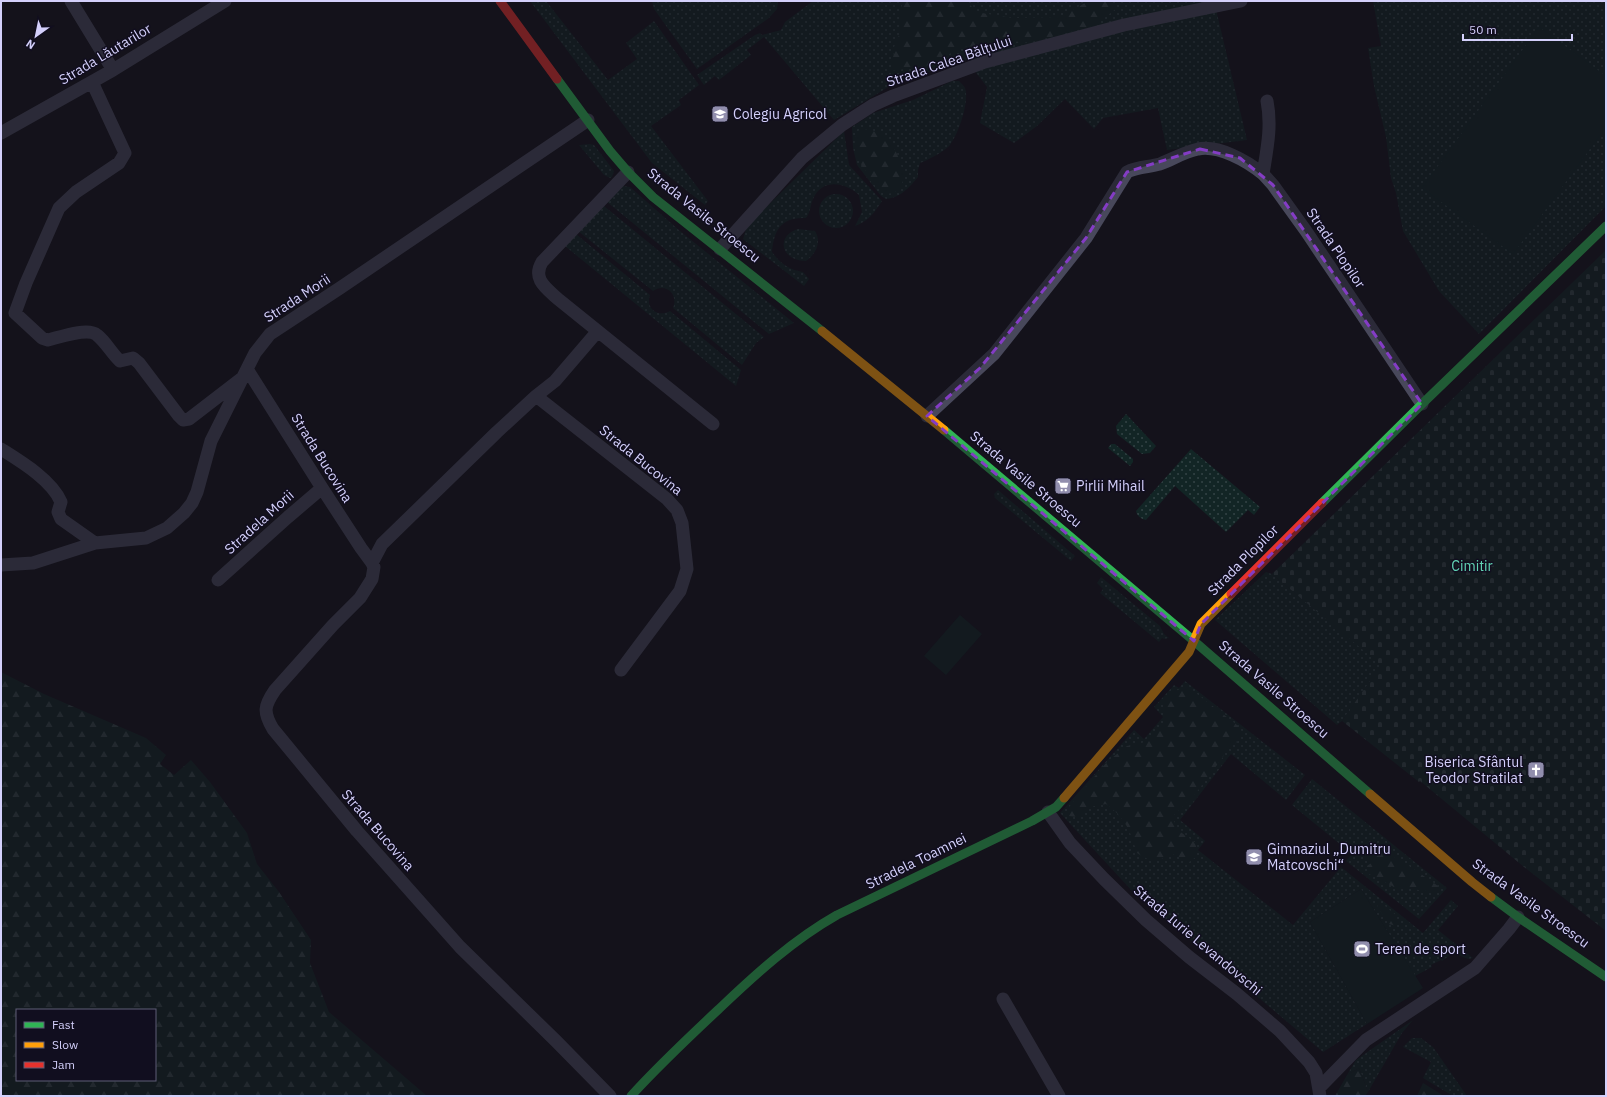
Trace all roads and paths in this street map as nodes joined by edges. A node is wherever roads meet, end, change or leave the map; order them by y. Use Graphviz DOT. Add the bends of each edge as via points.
graph roads {
  1 [pos="71,1"];
  2 [pos="225,1"];
  3 [pos="500,1"];
  4 [pos="1241,1"];
  5 [pos="113,70"];
  6 [pos="92,82"];
  7 [pos="1267,102"];
  8 [pos="588,120"];
  9 [pos="1,134"];
  10 [pos="628,172"];
  11 [pos="1263,174"];
  12 [pos="1606,226"];
  13 [pos="720,249"];
  14 [pos="597,332"];
  15 [pos="245,374"];
  16 [pos="536,396"];
  17 [pos="1422,404"];
  18 [pos="927,416"];
  19 [pos="713,424"];
  20 [pos="1,449"];
  21 [pos="322,488"];
  22 [pos="95,544"];
  23 [pos="372,563"];
  24 [pos="1,564"];
  25 [pos="218,580"];
  26 [pos="1194,641"];
  27 [pos="621,670"];
  28 [pos="1048,812"];
  29 [pos="1518,916"];
  30 [pos="1606,977"];
  31 [pos="1003,999"];
  32 [pos="1320,1092"];
  33 [pos="633,1095"];
  34 [pos="610,1096"];
  35 [pos="1059,1096"];
  1 -- 5 [label="street"];
  2 -- 5 [label="street, Strada Lăutarilor"];
  3 -- 8 [label="main road, Strada Vasile Stroescu"];
  4 -- 13 [label="street, Strada Calea Bălțului" via="1124,25 985,62 873,104 842,125 802,158"];
  5 -- 6 [label="street, Strada Lăutarilor"];
  6 -- 9 [label="street, Strada Lăutarilor"];
  6 -- 15 [label="street" via="125,153 120,163 76,192 59,208 15,313 42,338 48,340 92,332 120,361 133,358 183,420 188,419"];
  7 -- 11 [label="street" via="1270,130"];
  8 -- 10 [label="main road, Strada Vasile Stroescu"];
  8 -- 15 [label="street, Strada Morii" via="354,280 270,334 255,353"];
  10 -- 13 [label="main road, Strada Vasile Stroescu" via="653,197"];
  10 -- 14 [label="street" via="538,268 538,276 549,290"];
  11 -- 17 [label="street, Strada Plopilor" via="1306,230"];
  11 -- 18 [label="street" via="1240,158 1200,149 1127,172 1086,238 994,354"];
  12 -- 17 [label="main road, Strada Plopilor"];
  13 -- 18 [label="main road, Strada Vasile Stroescu"];
  14 -- 16 [label="street, Strada Bucovina" via="555,381"];
  14 -- 19 [label="street"];
  15 -- 21 [label="street, Strada Bucovina"];
  15 -- 22 [label="street, Strada Morii" via="211,441 197,492 184,513 167,528 146,538"];
  16 -- 23 [label="street, Strada Bucovina" via="382,544"];
  16 -- 27 [label="street, Strada Bucovina" via="667,499 677,510 682,523 687,569 684,582"];
  17 -- 26 [label="main road, Strada Plopilor" via="1201,624"];
  18 -- 26 [label="main road, Strada Vasile Stroescu"];
  20 -- 22 [label="street" via="52,487 61,502 58,512 61,519"];
  21 -- 23 [label="street, Strada Bucovina"];
  21 -- 25 [label="street, Stradela Morii"];
  22 -- 24 [label="street, Strada Morii" via="33,563"];
  23 -- 34 [label="street, Strada Bucovina" via="372,579 360,598 270,697 265,711 268,719 273,729 357,831 460,947"];
  26 -- 28 [label="main road, Stradela Toamnei" via="1189,652 1145,704 1056,807"];
  26 -- 29 [label="main road, Strada Vasile Stroescu" via="1472,882"];
  28 -- 32 [label="street, Strada Iurie Levandovschi" via="1070,843 1146,920 1280,1031 1309,1062 1316,1074"];
  28 -- 33 [label="main road, Stradela Toamnei" via="816,927 752,977 661,1062"];
  29 -- 30 [label="main road, Strada Vasile Stroescu"];
  29 -- 32 [label="street" via="1510,929 1475,968 1366,1040"];
  31 -- 35 [label="street"];
}
